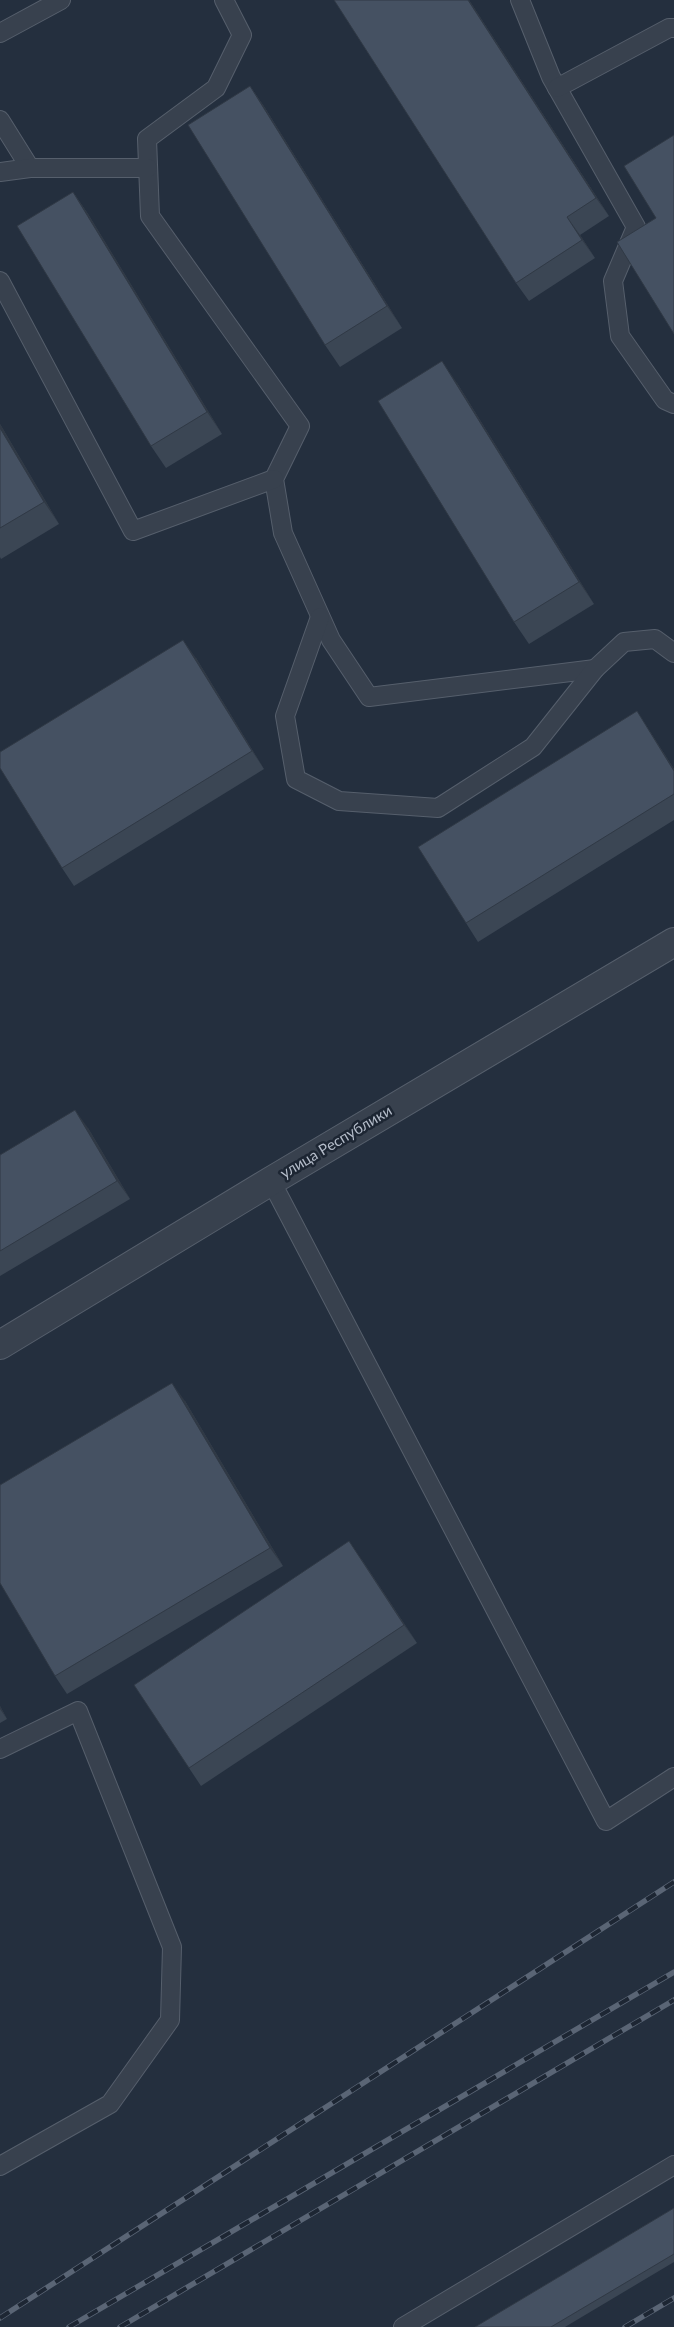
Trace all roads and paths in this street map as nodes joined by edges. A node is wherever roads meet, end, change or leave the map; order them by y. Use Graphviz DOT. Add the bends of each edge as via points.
graph roads {
  1 [pos="61,0"];
  2 [pos="224,0"];
  3 [pos="520,0"];
  4 [pos="674,28"];
  5 [pos="0,33"];
  6 [pos="557,88"];
  7 [pos="0,120"];
  8 [pos="30,168"];
  9 [pos="148,168"];
  10 [pos="0,172"];
  11 [pos="0,281"];
  12 [pos="674,404"];
  13 [pos="274,479"];
  14 [pos="320,617"];
  15 [pos="674,653"];
  16 [pos="594,669"];
  17 [pos="674,942"];
  18 [pos="271,1181"];
  19 [pos="0,1345"];
  20 [pos="0,1749"];
  21 [pos="674,1777"];
  22 [pos="674,2165"];
  23 [pos="0,2166"];
  24 [pos="402,2327"];
  1 -- 5 [label="lane"];
  2 -- 9 [label="lane" via="242,35 216,88 147,139"];
  3 -- 6 [label="lane"];
  4 -- 6 [label="lane"];
  6 -- 12 [label="lane" via="636,227 613,281 620,336 664,400"];
  7 -- 8 [label="lane"];
  8 -- 9 [label="lane"];
  8 -- 10 [label="lane"];
  9 -- 13 [label="lane" via="150,216 300,426"];
  11 -- 13 [label="lane" via="133,531"];
  13 -- 14 [label="lane" via="283,533"];
  14 -- 16 [label="lane" via="331,640 369,697"];
  14 -- 16 [label="lane" via="285,716 296,779 339,801 438,808 533,747"];
  15 -- 16 [label="lane" via="656,639 624,642"];
  17 -- 18 [label="street, улица Республики"];
  18 -- 19 [label="street, улица Республики"];
  18 -- 21 [label="lane" via="606,1821"];
  20 -- 23 [label="lane" via="78,1711 172,1946 170,2020 110,2104"];
  22 -- 24 [label="lane"];
}
